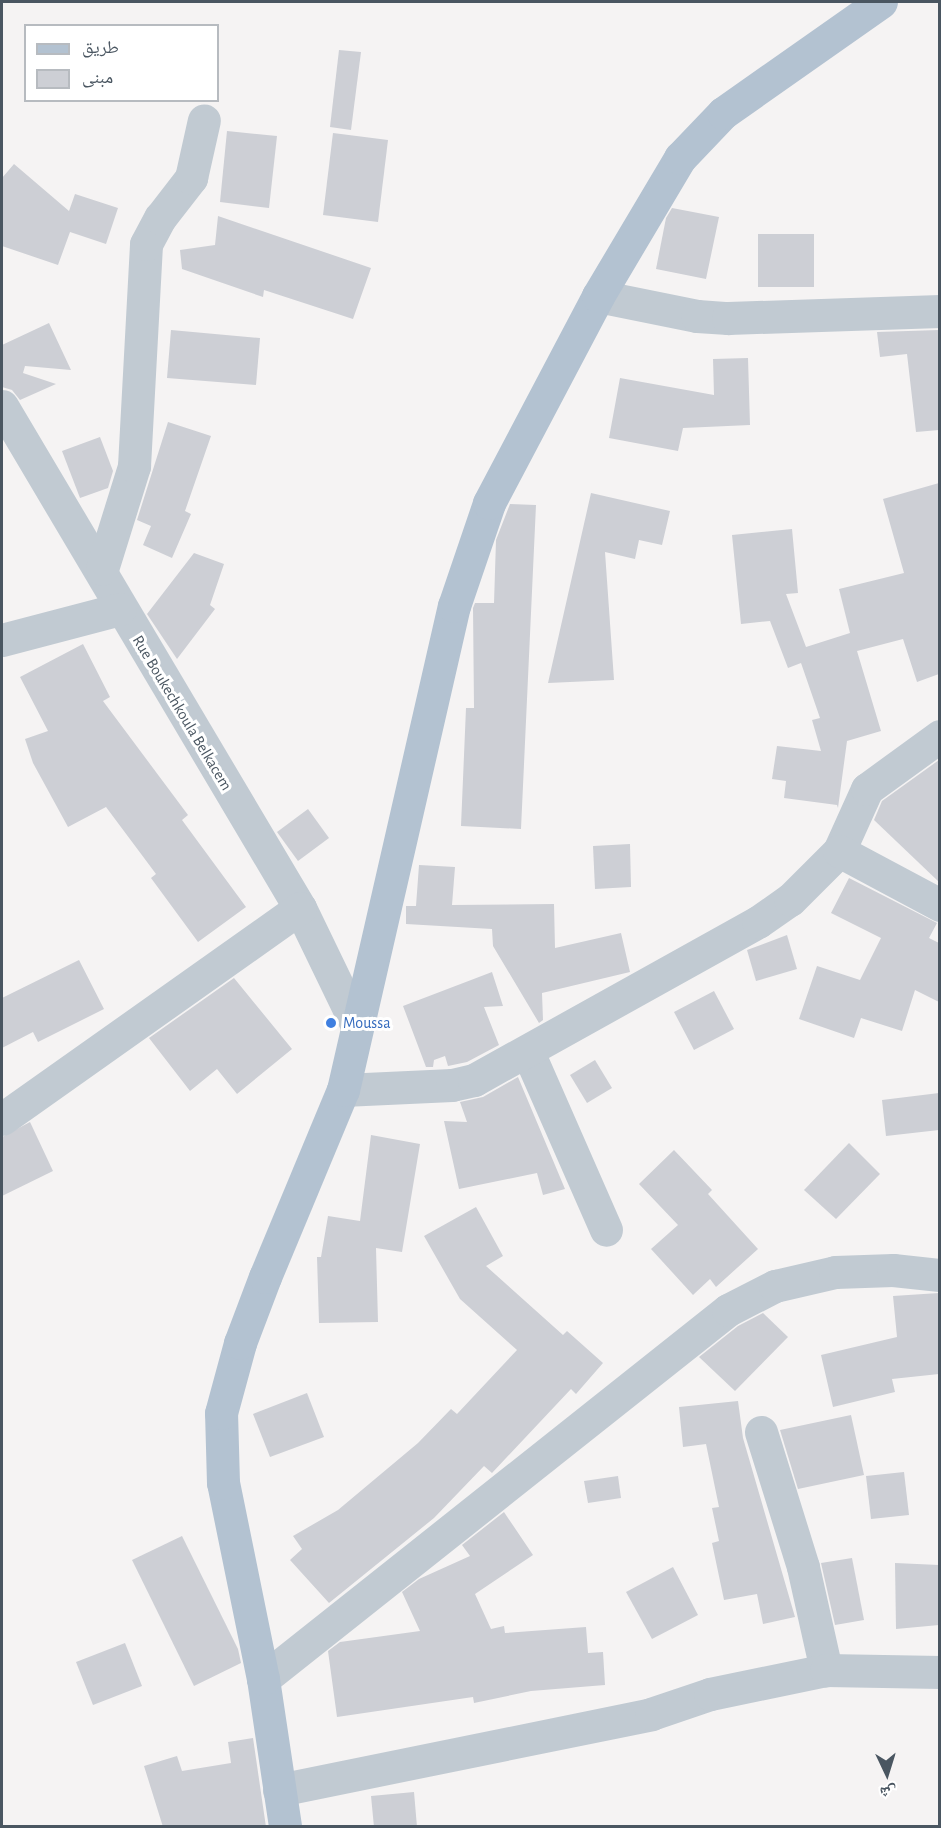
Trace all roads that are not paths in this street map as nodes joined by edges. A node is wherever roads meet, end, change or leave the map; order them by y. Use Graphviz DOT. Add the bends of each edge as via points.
graph roads {
  1 [pos="881,2"];
  2 [pos="204,120"];
  3 [pos="598,296"];
  4 [pos="939,311"];
  5 [pos="2,405"];
  6 [pos="102,569"];
  7 [pos="120,609"];
  8 [pos="2,640"];
  9 [pos="939,736"];
  10 [pos="839,851"];
  11 [pos="939,905"];
  12 [pos="300,908"];
  13 [pos="356,1024"];
  14 [pos="528,1052"];
  15 [pos="343,1090"];
  16 [pos="2,1119"];
  17 [pos="606,1230"];
  18 [pos="939,1275"];
  19 [pos="761,1432"];
  20 [pos="826,1670"];
  21 [pos="939,1672"];
  22 [pos="263,1679"];
  23 [pos="279,1790"];
  24 [pos="285,1827"];
  1 -- 3 [label="main road" via="723,113 680,158"];
  2 -- 6 [label="street" via="191,178 146,243 134,466"];
  3 -- 4 [label="street" via="697,316 728,318"];
  3 -- 13 [label="main road" via="489,503 454,606"];
  5 -- 6 [label="street, Rue Boukechkoula Belkacem"];
  6 -- 7 [label="street, Rue Boukechkoula Belkacem"];
  7 -- 8 [label="street"];
  7 -- 12 [label="street, Rue Boukechkoula Belkacem"];
  9 -- 10 [label="street" via="867,789"];
  10 -- 11 [label="street"];
  10 -- 14 [label="street" via="790,900 758,922"];
  12 -- 13 [label="street, Rue Boukechkoula Belkacem"];
  12 -- 16 [label="street"];
  13 -- 15 [label="main road"];
  14 -- 15 [label="street" via="474,1080 452,1085"];
  14 -- 17 [label="street"];
  15 -- 22 [label="main road" via="265,1276 240,1343 221,1413 223,1484"];
  18 -- 22 [label="street" via="893,1270 835,1272 775,1286 728,1310"];
  19 -- 20 [label="street" via="804,1568"];
  20 -- 21 [label="street"];
  20 -- 23 [label="street" via="710,1694 651,1713"];
  22 -- 23 [label="main road"];
  23 -- 24 [label="main road"];
}
